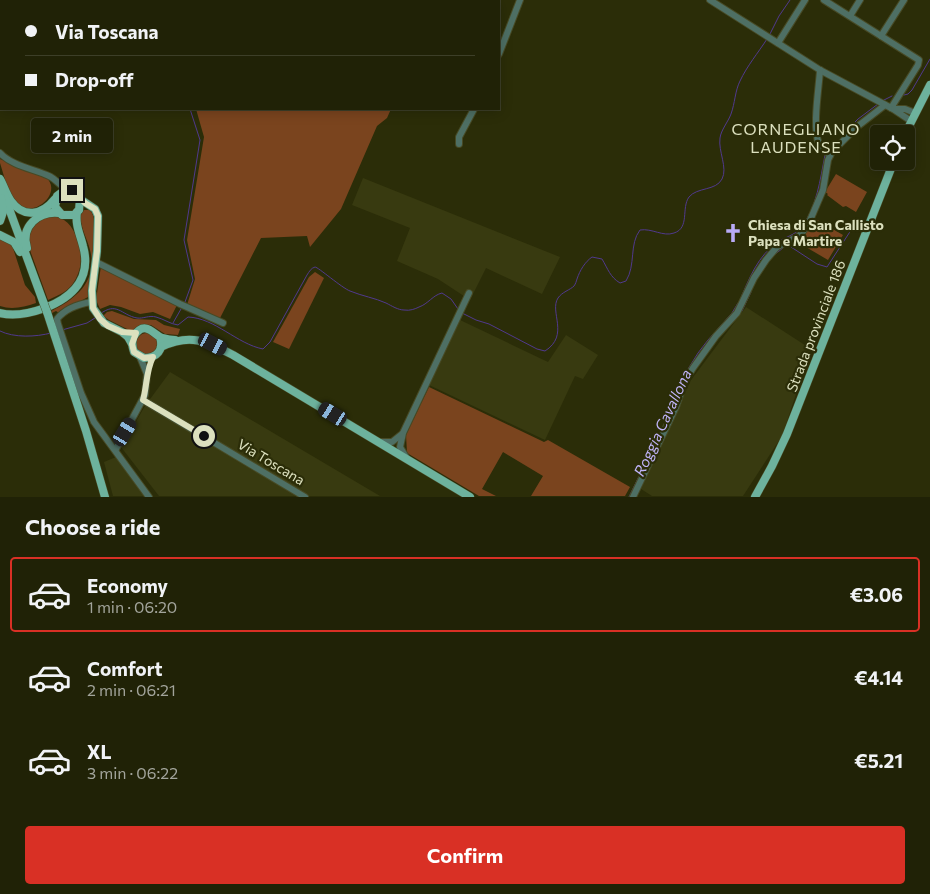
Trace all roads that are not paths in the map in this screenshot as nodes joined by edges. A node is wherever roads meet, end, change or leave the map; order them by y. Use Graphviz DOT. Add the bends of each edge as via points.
graph roads {
  1 [pos="520,0"];
  2 [pos="710,0"];
  3 [pos="805,0"];
  4 [pos="824,0"];
  5 [pos="860,0"];
  6 [pos="904,0"];
  7 [pos="850,16"];
  8 [pos="881,36"];
  9 [pos="778,43"];
  10 [pos="500,51"];
  11 [pos="820,70"];
  12 [pos="930,86"];
  13 [pos="890,107"];
  14 [pos="473,110"];
  15 [pos="915,112"];
  16 [pos="911,121"];
  17 [pos="909,125"];
  18 [pos="459,144"];
  19 [pos="0,153"];
  20 [pos="830,155"];
  21 [pos="890,170"];
  22 [pos="0,179"];
  23 [pos="55,180"];
  24 [pos="0,184"];
  25 [pos="68,190"];
  26 [pos="0,196"];
  27 [pos="56,198"];
  28 [pos="80,199"];
  29 [pos="94,208"];
  30 [pos="78,211"];
  31 [pos="62,215"];
  32 [pos="0,221"];
  33 [pos="77,227"];
  34 [pos="0,235"];
  35 [pos="96,262"];
  36 [pos="30,265"];
  37 [pos="470,293"];
  38 [pos="91,302"];
  39 [pos="0,313"];
  40 [pos="224,323"];
  41 [pos="54,324"];
  42 [pos="122,332"];
  43 [pos="136,333"];
  44 [pos="59,337"];
  45 [pos="160,337"];
  46 [pos="175,340"];
  47 [pos="132,344"];
  48 [pos="161,347"];
  49 [pos="140,357"];
  50 [pos="153,357"];
  51 [pos="147,374"];
  52 [pos="143,400"];
  53 [pos="403,433"];
  54 [pos="378,442"];
  55 [pos="116,449"];
  56 [pos="408,459"];
  57 [pos="104,496"];
  58 [pos="149,496"];
  59 [pos="305,496"];
  60 [pos="470,496"];
  61 [pos="633,496"];
  62 [pos="754,496"];
  1 -- 10 [label="street"];
  2 -- 9 [label="street"];
  3 -- 9 [label="street"];
  4 -- 7 [label="street"];
  5 -- 7 [label="street"];
  6 -- 8 [label="street"];
  7 -- 8 [label="street"];
  8 -- 13 [label="street" via="918,58 919,62"];
  9 -- 11 [label="street"];
  11 -- 13 [label="street"];
  11 -- 20 [label="street" via="816,132 819,144"];
  12 -- 15 [label="main road"];
  13 -- 15 [label="street"];
  13 -- 16 [label="street"];
  13 -- 20 [label="street" via="858,126"];
  14 -- 18 [label="street" via="459,137"];
  15 -- 16 [label="main road"];
  16 -- 17 [label="main road"];
  19 -- 23 [label="street" via="10,161"];
  20 -- 61 [label="street" via="823,190 808,224 799,236 777,247 766,260 737,313 693,368"];
  21 -- 62 [label="main road, Strada provinciale 186" via="787,434"];
  22 -- 27 [label="main road" via="20,210 42,211"];
  23 -- 25 [label="street"];
  23 -- 27 [label="street"];
  24 -- 36 [label="main road"];
  25 -- 27 [label="main road"];
  25 -- 28 [label="main road"];
  26 -- 32 [label="main road" via="3,204"];
  27 -- 31 [label="main road" via="55,207"];
  28 -- 29 [label="main road"];
  28 -- 30 [label="main road"];
  29 -- 30 [label="main road"];
  29 -- 35 [label="main road" via="98,213"];
  30 -- 31 [label="main road" via="74,215"];
  30 -- 33 [label="main road"];
  31 -- 33 [label="main road"];
  31 -- 36 [label="main road" via="46,213 32,221 25,242"];
  33 -- 39 [label="main road" via="85,267 74,291 51,306 31,312"];
  34 -- 36 [label="main road" via="14,242"];
  35 -- 38 [label="main road"];
  35 -- 40 [label="street"];
  36 -- 41 [label="main road, bridge"];
  37 -- 53 [label="street"];
  38 -- 41 [label="street" via="62,314"];
  38 -- 42 [label="main road" via="97,316"];
  41 -- 44 [label="main road"];
  42 -- 43 [label="main road"];
  42 -- 47 [label="main road"];
  43 -- 45 [label="main road" via="149,329"];
  43 -- 47 [label="main road"];
  44 -- 55 [label="street" via="94,422"];
  44 -- 57 [label="main road"];
  45 -- 46 [label="main road"];
  45 -- 48 [label="main road"];
  46 -- 48 [label="main road"];
  46 -- 54 [label="main road" via="213,344"];
  47 -- 49 [label="main road"];
  48 -- 50 [label="main road"];
  49 -- 50 [label="main road"];
  49 -- 51 [label="street"];
  50 -- 51 [label="street"];
  51 -- 52 [label="street"];
  52 -- 55 [label="street"];
  52 -- 59 [label="street, Via Toscana"];
  53 -- 54 [label="street" via="392,442"];
  53 -- 56 [label="street" via="400,447"];
  54 -- 56 [label="main road"];
  55 -- 58 [label="street"];
  56 -- 60 [label="main road"];
}
